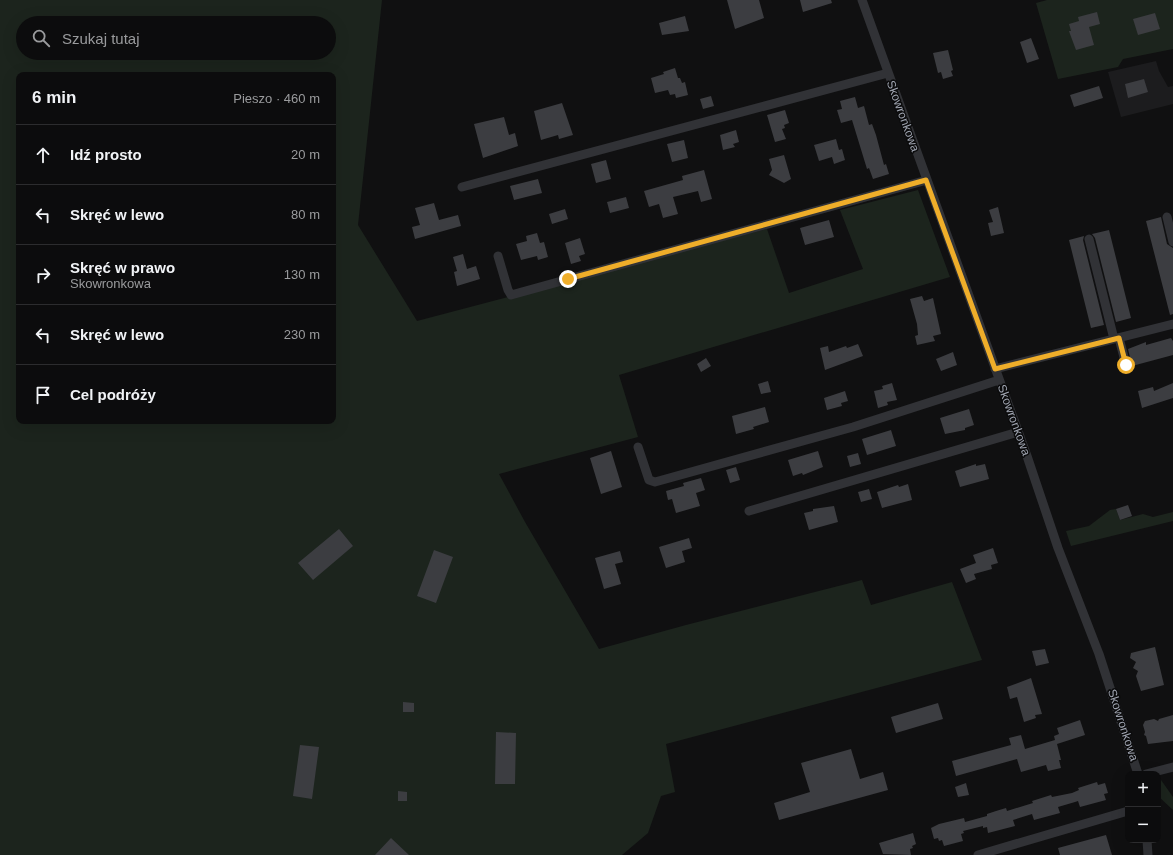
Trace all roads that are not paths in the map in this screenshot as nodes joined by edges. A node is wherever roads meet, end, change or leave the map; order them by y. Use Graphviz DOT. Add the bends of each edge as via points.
graph roads {
  1 [pos="862,0"];
  2 [pos="888,73"];
  3 [pos="926,180"];
  4 [pos="462,187"];
  5 [pos="1167,217"];
  6 [pos="1089,239"];
  7 [pos="1173,242"];
  8 [pos="498,256"];
  9 [pos="1173,324"];
  10 [pos="1116,338"];
  11 [pos="1126,365"];
  12 [pos="995,369"];
  13 [pos="999,380"];
  14 [pos="1018,432"];
  15 [pos="638,447"];
  16 [pos="749,511"];
  17 [pos="1173,767"];
  18 [pos="1137,771"];
  19 [pos="1158,771"];
  20 [pos="1125,812"];
  21 [pos="1147,843"];
  22 [pos="978,855"];
  23 [pos="1148,855"];
  1 -- 2 [label="street, Skowronkowa"];
  2 -- 3 [label="street, Skowronkowa"];
  2 -- 4 [label="street"];
  3 -- 8 [label="street" via="512,295 508,290"];
  3 -- 12 [label="street, Skowronkowa"];
  5 -- 7 [label="street"];
  6 -- 10 [label="street"];
  9 -- 10 [label="street"];
  10 -- 11 [label="street"];
  10 -- 12 [label="street"];
  12 -- 13 [label="street, Skowronkowa"];
  13 -- 14 [label="street, Skowronkowa"];
  13 -- 15 [label="street" via="861,424 656,482 648,480"];
  14 -- 16 [label="street"];
  14 -- 18 [label="street, Skowronkowa" via="1118,708"];
  17 -- 19 [label="street"];
  20 -- 22 [label="street"];
  21 -- 23 [label="street"];
}
